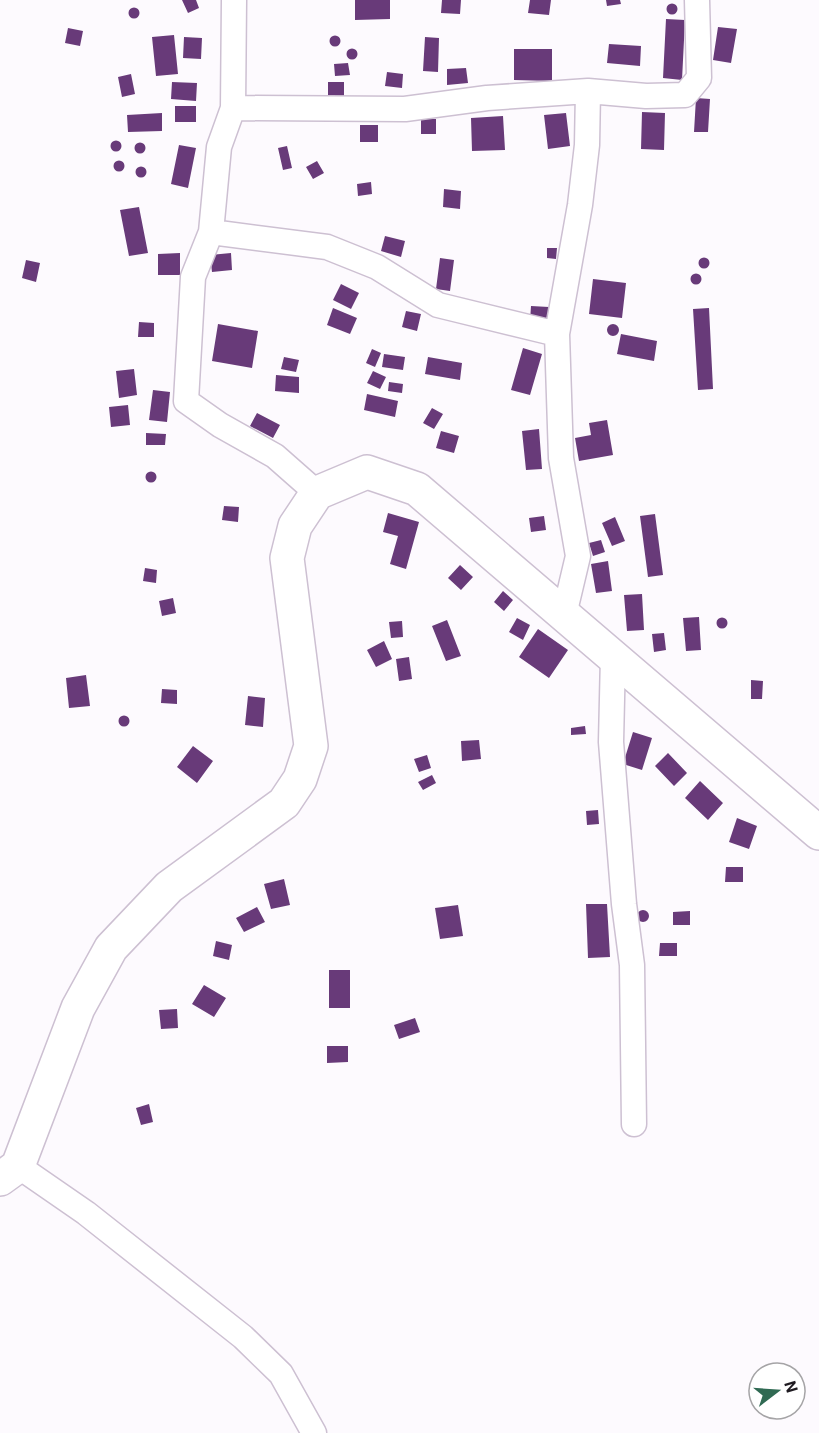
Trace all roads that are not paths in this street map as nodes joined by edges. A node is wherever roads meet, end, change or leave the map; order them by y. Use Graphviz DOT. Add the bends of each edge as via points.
graph roads {
  1 [pos="234,0"];
  2 [pos="697,0"];
  3 [pos="588,91"];
  4 [pos="233,108"];
  5 [pos="211,232"];
  6 [pos="557,334"];
  7 [pos="316,493"];
  8 [pos="564,615"];
  9 [pos="613,656"];
  10 [pos="819,832"];
  11 [pos="634,1124"];
  12 [pos="9,1173"];
  13 [pos="314,1433"];
  1 -- 4 [label="street"];
  2 -- 3 [label="street" via="699,78 686,95"];
  3 -- 4 [label="street" via="405,109"];
  3 -- 6 [label="street" via="581,193"];
  4 -- 5 [label="street" via="219,147"];
  5 -- 6 [label="street" via="327,247 377,267 438,305"];
  5 -- 7 [label="street" via="193,277 186,401 275,456"];
  6 -- 8 [label="street" via="561,458 578,556"];
  7 -- 8 [label="street" via="368,472 417,489"];
  7 -- 12 [label="street" via="296,526 287,558 311,746 300,779 284,803 169,888 111,948 78,1008"];
  8 -- 9 [label="street"];
  9 -- 10 [label="street"];
  9 -- 11 [label="street" via="611,742 632,965"];
  12 -- 13 [label="street" via="86,1213 243,1337 281,1374"];
}
